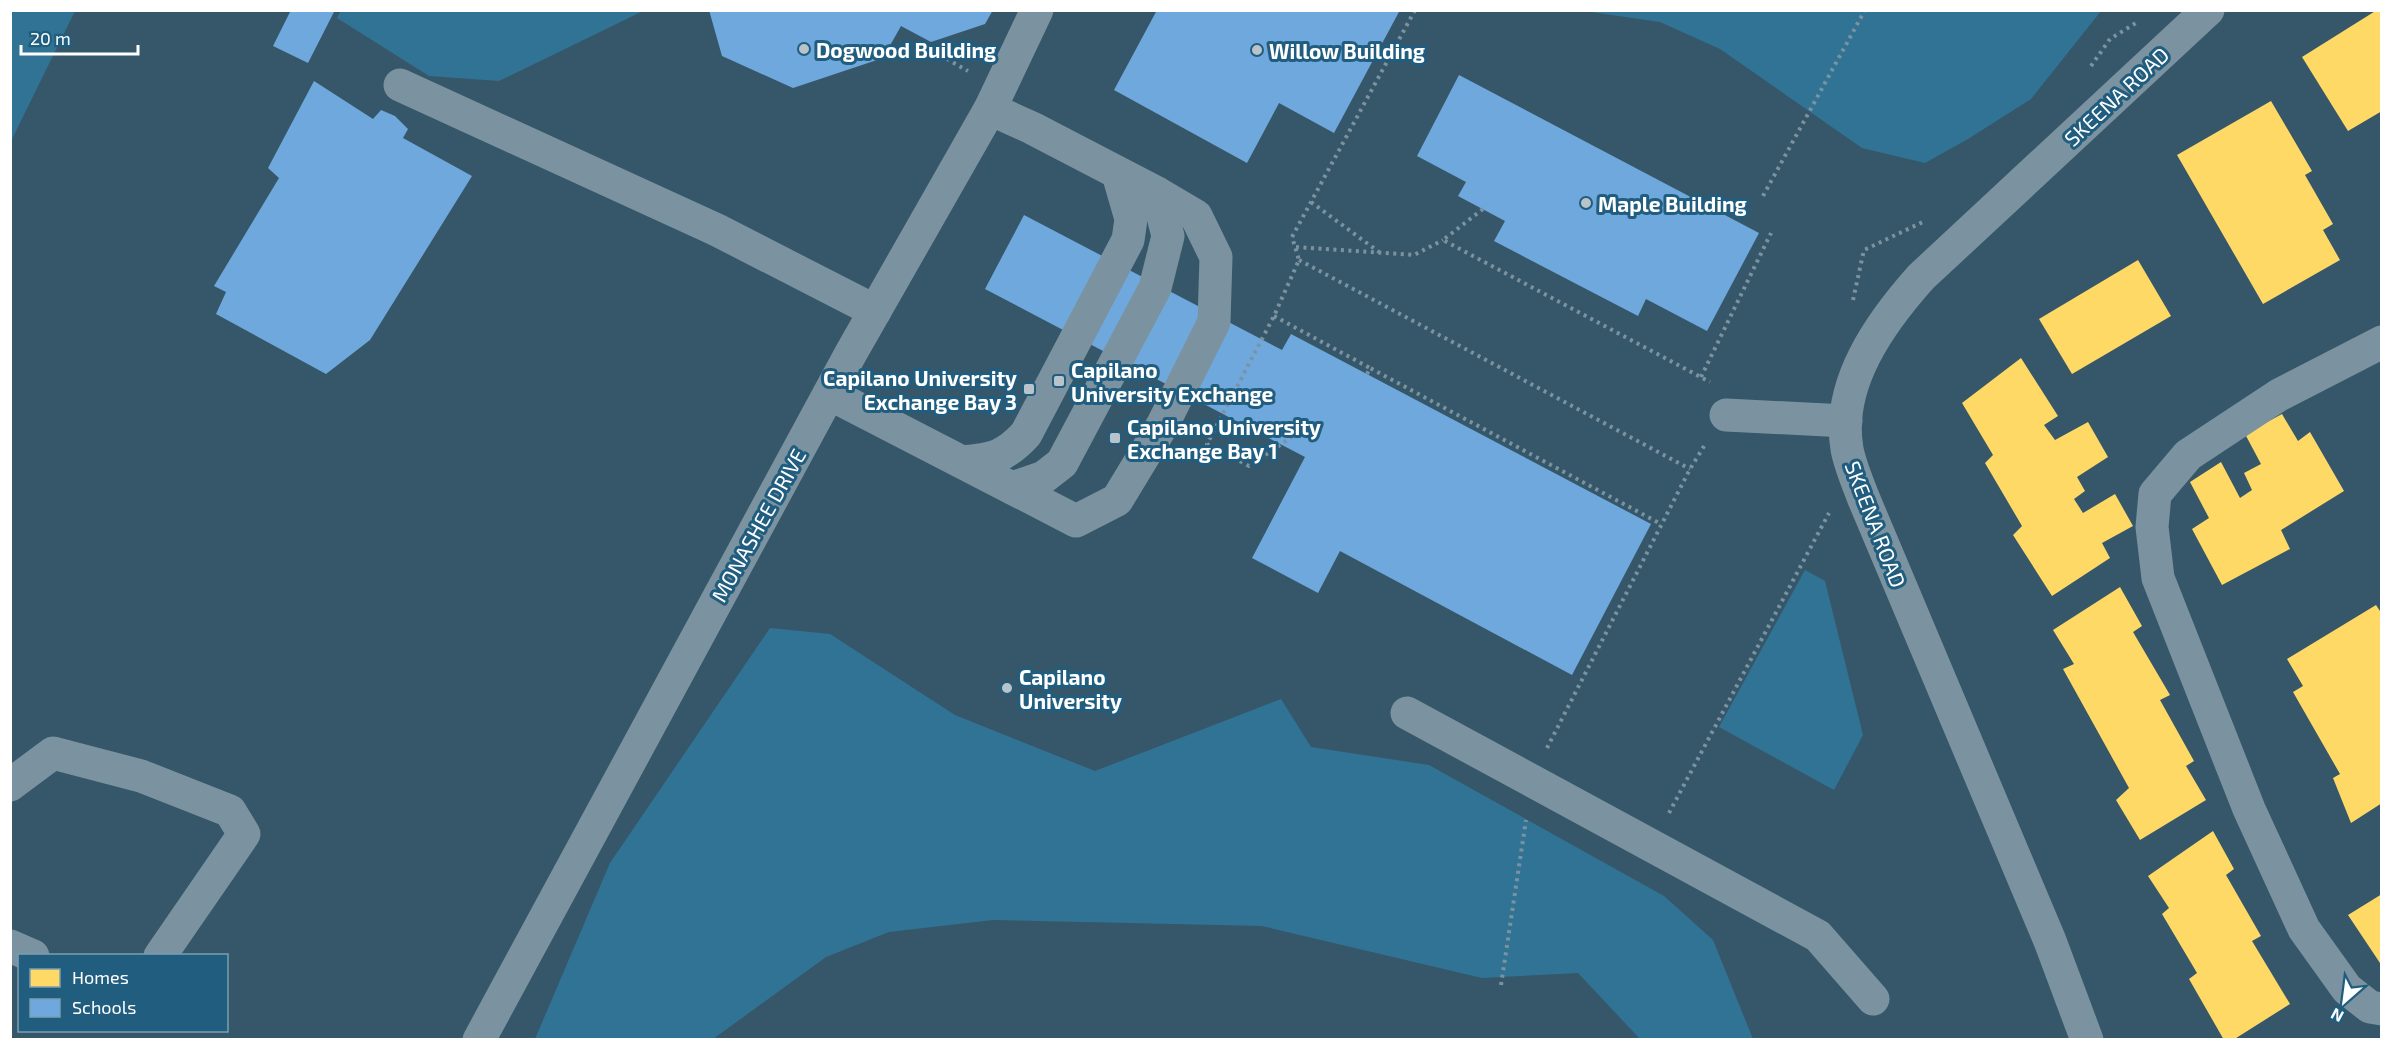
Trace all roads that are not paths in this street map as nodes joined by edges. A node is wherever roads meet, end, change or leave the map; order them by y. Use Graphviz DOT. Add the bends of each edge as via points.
graph roads {
  1 [pos="1037,10"];
  2 [pos="2208,10"];
  3 [pos="400,85"];
  4 [pos="990,109"];
  5 [pos="1118,174"];
  6 [pos="1157,193"];
  7 [pos="875,312"];
  8 [pos="2382,342"];
  9 [pos="830,394"];
  10 [pos="1726,415"];
  11 [pos="1846,421"];
  12 [pos="963,462"];
  13 [pos="1012,488"];
  14 [pos="1407,713"];
  15 [pos="10,785"];
  16 [pos="10,946"];
  17 [pos="28,954"];
  18 [pos="161,954"];
  19 [pos="1873,999"];
  20 [pos="2382,1009"];
  21 [pos="479,1040"];
  22 [pos="2087,1040"];
  1 -- 4 [label="street, MONASHEE DRIVE"];
  2 -- 11 [label="street, SKEENA ROAD" via="1921,278 1891,311 1867,351 1853,387"];
  3 -- 7 [label="street" via="717,230"];
  4 -- 5 [label="street"];
  4 -- 7 [label="street, MONASHEE DRIVE"];
  5 -- 6 [label="street"];
  5 -- 12 [label="street" via="1131,219 1128,240 1026,434 1006,453 989,460"];
  6 -- 13 [label="street" via="1168,236 1155,288 1062,463 1044,477"];
  6 -- 13 [label="street" via="1196,216 1216,257 1214,322 1163,424 1117,500 1076,521"];
  7 -- 9 [label="street, MONASHEE DRIVE"];
  8 -- 20 [label="street" via="2279,395 2188,455 2155,494 2152,527 2158,578 2249,809 2304,929 2347,989 2370,1007"];
  9 -- 12 [label="street"];
  9 -- 21 [label="street, MONASHEE DRIVE"];
  10 -- 11 [label="street"];
  11 -- 22 [label="street, SKEENA ROAD" via="1852,469 2050,941"];
  12 -- 13 [label="street"];
  14 -- 19 [label="street" via="1818,936"];
  15 -- 18 [label="street" via="53,753 141,776 230,812 244,834"];
  16 -- 17 [label="street"];
}
